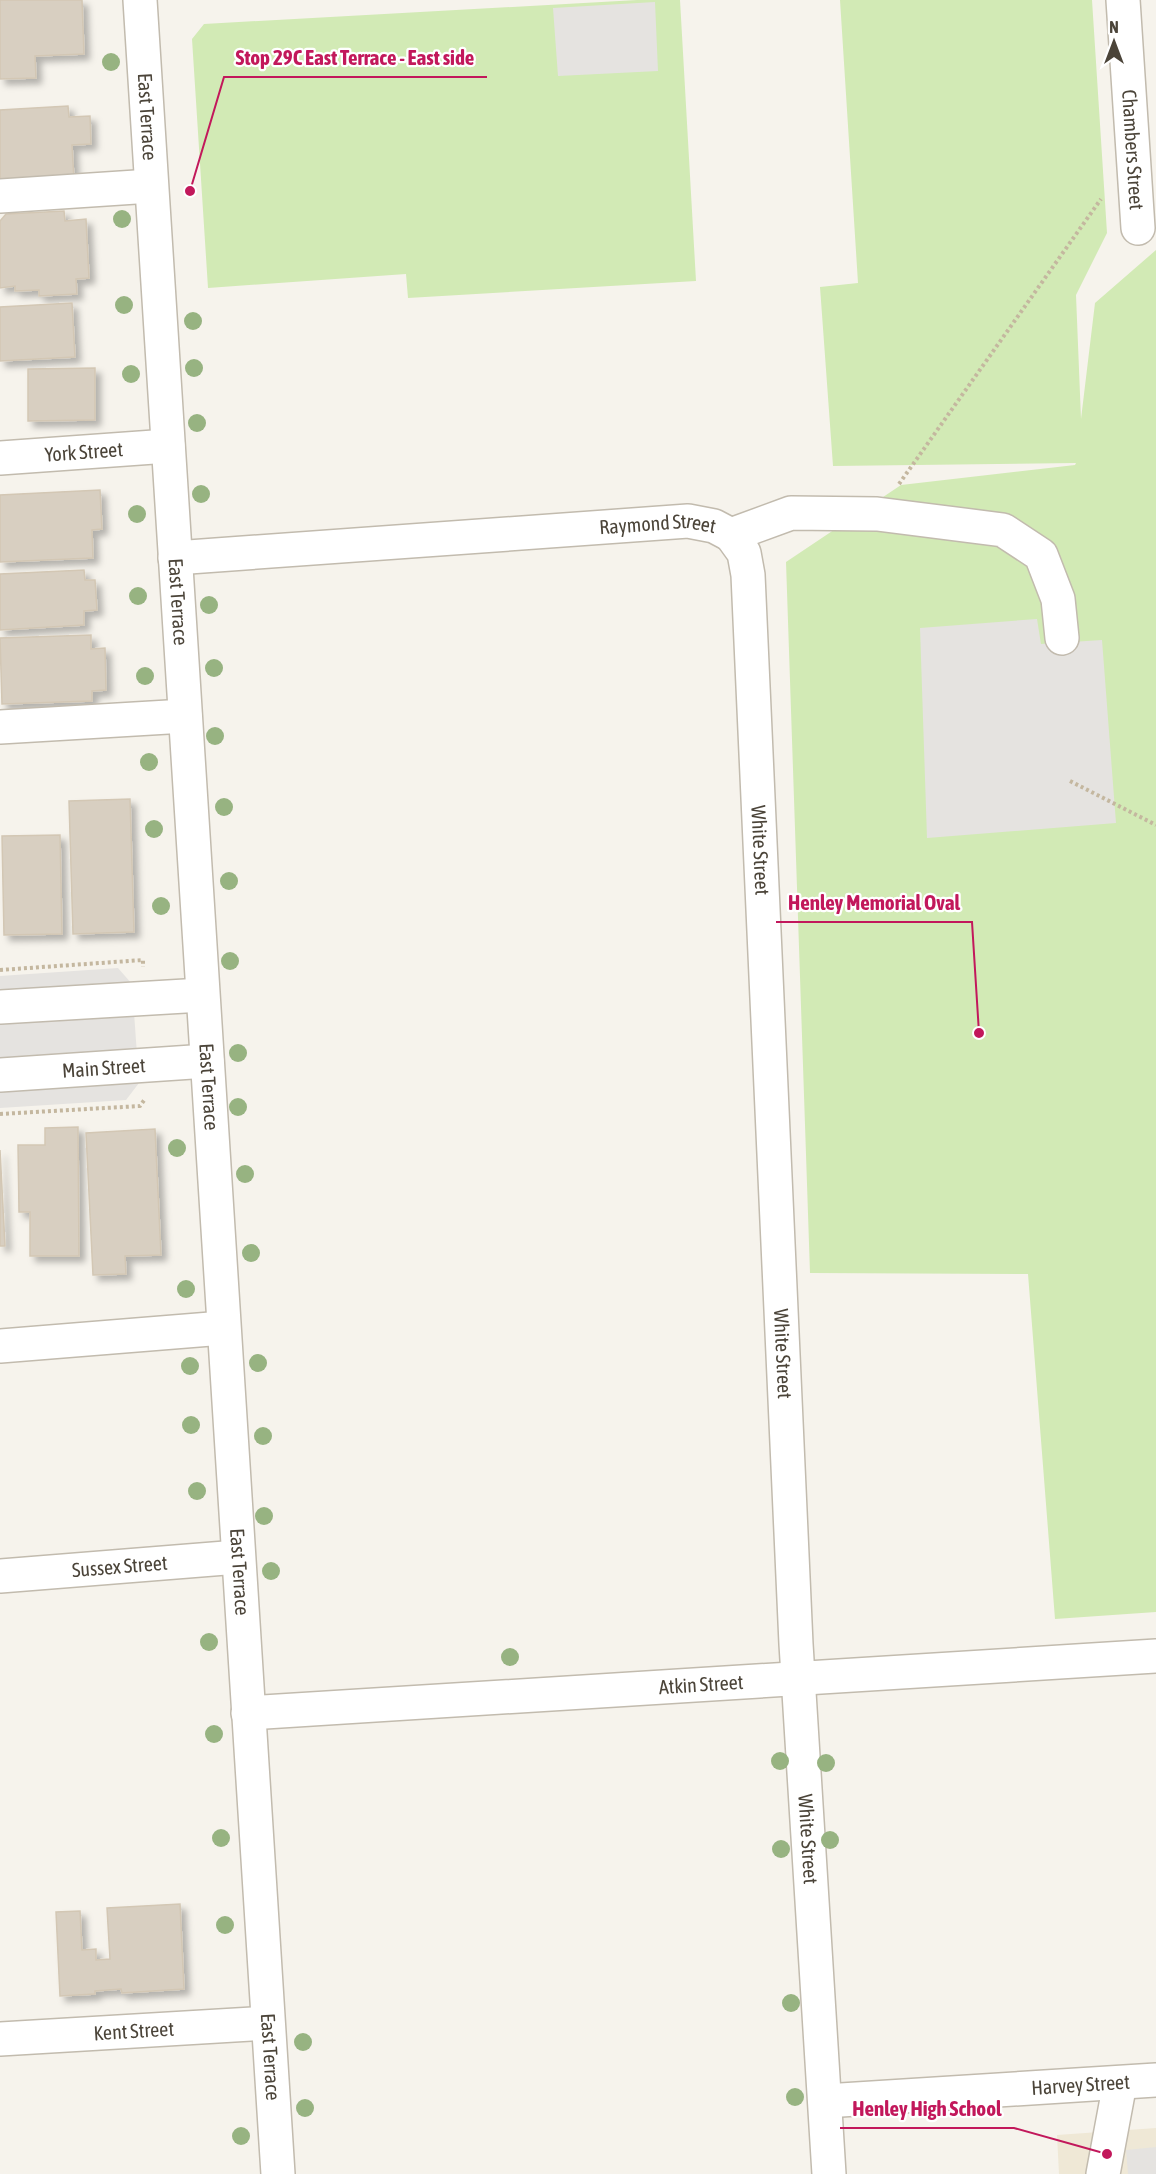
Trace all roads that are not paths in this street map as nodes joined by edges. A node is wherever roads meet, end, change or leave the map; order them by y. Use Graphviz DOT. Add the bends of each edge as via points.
graph roads {
  1 [pos="140,0"];
  2 [pos="1123,0"];
  3 [pos="151,186"];
  4 [pos="0,196"];
  5 [pos="1138,228"];
  6 [pos="168,446"];
  7 [pos="0,458"];
  8 [pos="731,535"];
  9 [pos="175,558"];
  10 [pos="1062,638"];
  11 [pos="184,716"];
  12 [pos="0,727"];
  13 [pos="202,995"];
  14 [pos="0,1007"];
  15 [pos="207,1061"];
  16 [pos="0,1075"];
  17 [pos="223,1328"];
  18 [pos="0,1346"];
  19 [pos="238,1557"];
  20 [pos="0,1576"];
  21 [pos="1156,1656"];
  22 [pos="798,1679"];
  23 [pos="248,1713"];
  24 [pos="267,2024"];
  25 [pos="0,2039"];
  26 [pos="1156,2080"];
  27 [pos="1120,2083"];
  28 [pos="825,2101"];
  29 [pos="278,2174"];
  30 [pos="829,2174"];
  31 [pos="1103,2174"];
  1 -- 3 [label="street, East Terrace"];
  2 -- 5 [label="street, Chambers Street"];
  3 -- 4 [label="street"];
  3 -- 6 [label="street, East Terrace"];
  6 -- 7 [label="street, York Street"];
  6 -- 9 [label="street, East Terrace"];
  8 -- 9 [label="street, Raymond Street" via="688,520"];
  8 -- 10 [label="street, Raymond Street" via="791,513 878,514 1003,530 1041,555 1058,599"];
  8 -- 22 [label="street, White Street" via="744,553 748,575"];
  9 -- 11 [label="street, East Terrace"];
  11 -- 12 [label="street"];
  11 -- 13 [label="street, East Terrace"];
  13 -- 14 [label="street"];
  13 -- 15 [label="street, East Terrace"];
  15 -- 16 [label="street, Main Street"];
  15 -- 17 [label="street, East Terrace"];
  17 -- 18 [label="street"];
  17 -- 19 [label="street, East Terrace"];
  19 -- 20 [label="street, Sussex Street"];
  19 -- 23 [label="street, East Terrace"];
  21 -- 22 [label="street, Atkin Street"];
  22 -- 23 [label="street, Atkin Street"];
  22 -- 28 [label="street, White Street"];
  23 -- 24 [label="street, East Terrace"];
  24 -- 25 [label="street, Kent Street"];
  24 -- 29 [label="street, East Terrace"];
  26 -- 27 [label="street, Harvey Street"];
  27 -- 28 [label="street, Harvey Street"];
  27 -- 31 [label="street"];
  28 -- 30 [label="street, White Street"];
}
